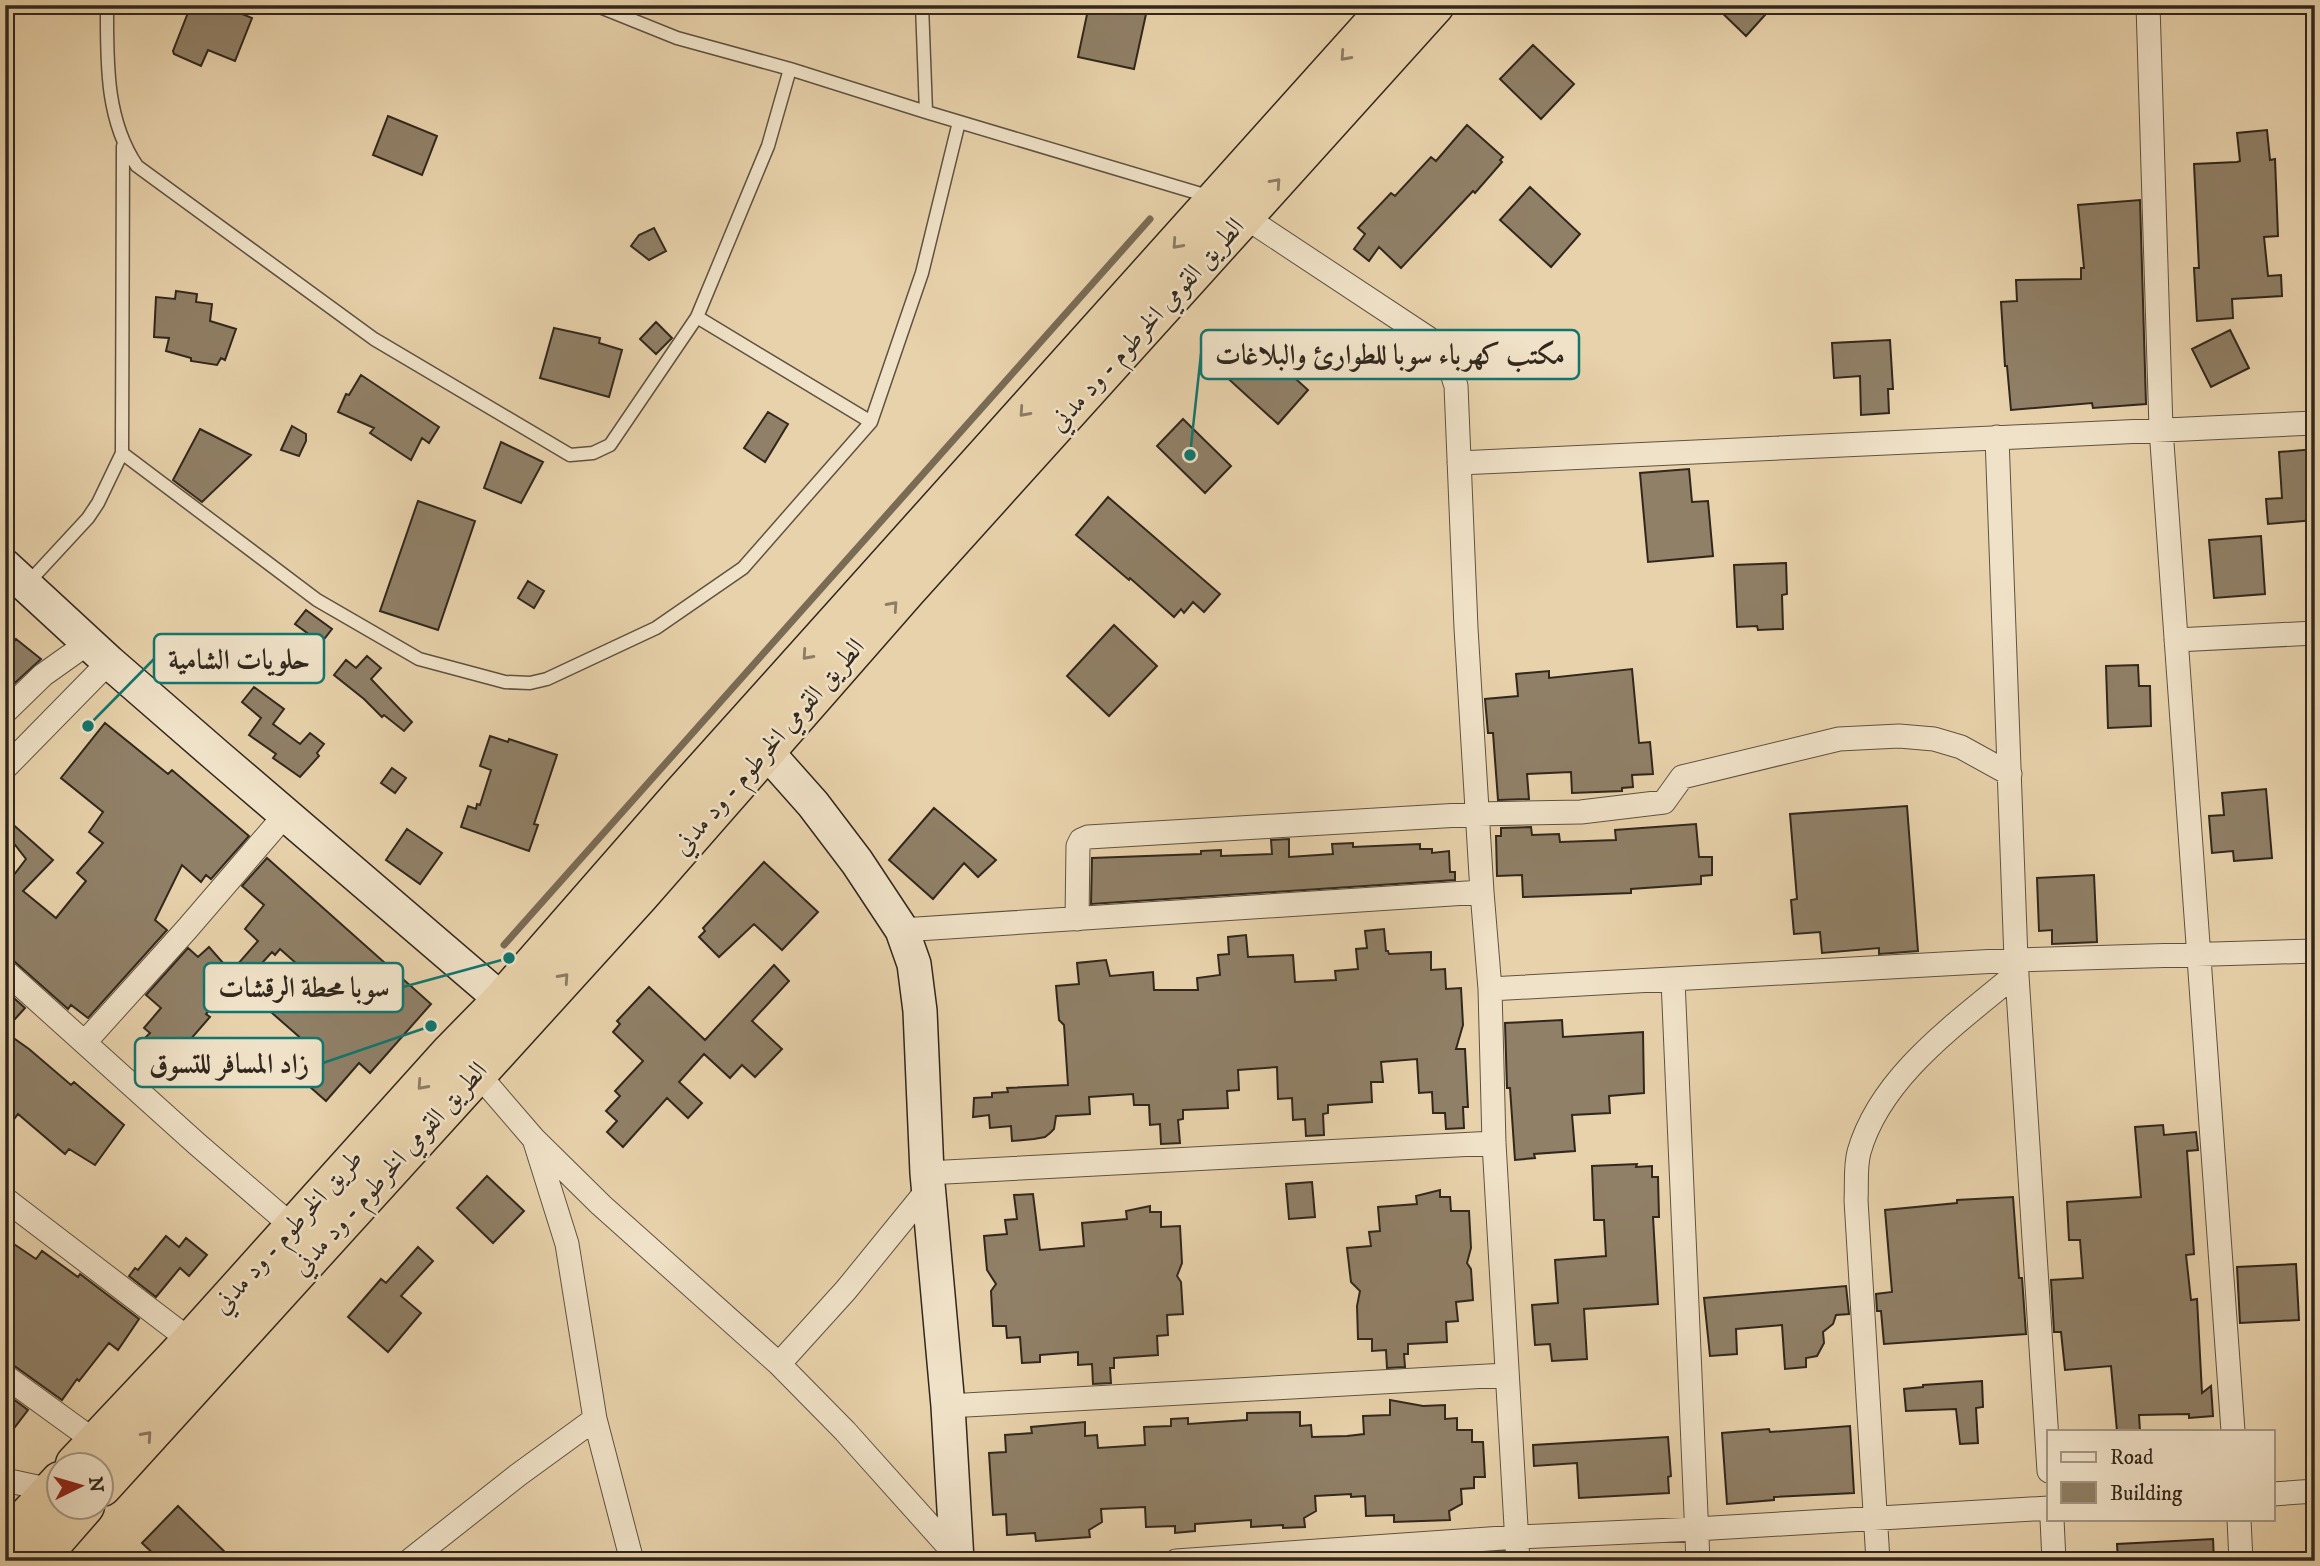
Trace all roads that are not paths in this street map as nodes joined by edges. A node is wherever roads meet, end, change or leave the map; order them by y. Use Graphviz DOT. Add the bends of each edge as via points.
graph roads {
  1 [pos="107,5"];
  2 [pos="595,5"];
  3 [pos="922,5"];
  4 [pos="1390,5"];
  5 [pos="1434,5"];
  6 [pos="2148,5"];
  7 [pos="790,69"];
  8 [pos="926,112"];
  9 [pos="959,122"];
  10 [pos="123,146"];
  11 [pos="1232,208"];
  12 [pos="697,317"];
  13 [pos="871,422"];
  14 [pos="2315,423"];
  15 [pos="2161,429"];
  16 [pos="1997,437"];
  17 [pos="122,453"];
  18 [pos="1458,463"];
  19 [pos="16,575"];
  20 [pos="2315,633"];
  21 [pos="2176,640"];
  22 [pos="98,652"];
  23 [pos="5,712"];
  24 [pos="765,750"];
  25 [pos="5,768"];
  26 [pos="2010,774"];
  27 [pos="1477,814"];
  28 [pos="285,815"];
  29 [pos="1482,892"];
  30 [pos="1077,919"];
  31 [pos="902,930"];
  32 [pos="2315,951"];
  33 [pos="2199,955"];
  34 [pos="2017,967"];
  35 [pos="5,971"];
  36 [pos="1674,980"];
  37 [pos="1490,989"];
  38 [pos="513,1011"];
  39 [pos="85,1042"];
  40 [pos="464,1063"];
  41 [pos="534,1139"];
  42 [pos="1494,1143"];
  43 [pos="928,1180"];
  44 [pos="5,1199"];
  45 [pos="292,1226"];
  46 [pos="191,1341"];
  47 [pos="779,1364"];
  48 [pos="1506,1375"];
  49 [pos="5,1376"];
  50 [pos="948,1406"];
  51 [pos="595,1419"];
  52 [pos="2233,1430"];
  53 [pos="2047,1440"];
  54 [pos="57,1450"];
  55 [pos="90,1450"];
  56 [pos="116,1471"];
  57 [pos="46,1474"];
  58 [pos="5,1480"];
  59 [pos="2315,1491"];
  60 [pos="2274,1494"];
  61 [pos="46,1497"];
  62 [pos="2047,1508"];
  63 [pos="1876,1518"];
  64 [pos="74,1520"];
  65 [pos="2052,1520"];
  66 [pos="2239,1520"];
  67 [pos="1696,1529"];
  68 [pos="1517,1537"];
  69 [pos="5,1541"];
  70 [pos="1323,1557"];
  71 [pos="957,1559"];
  72 [pos="41,1560"];
  73 [pos="409,1561"];
  74 [pos="632,1561"];
  75 [pos="1176,1561"];
  76 [pos="1518,1561"];
  77 [pos="1698,1561"];
  78 [pos="1878,1561"];
  79 [pos="2054,1561"];
  80 [pos="2241,1561"];
  1 -- 10 [label="lane" via="114,118"];
  2 -- 7 [label="lane" via="677,38"];
  3 -- 8 [label="lane"];
  4 -- 11 [label="highway, الطريق القومي الخرطوم - ود مدني, one-way"];
  11 -- 5 [label="highway, الطريق القومي الخرطوم - ود مدني, one-way"];
  6 -- 15 [label="street"];
  7 -- 8 [label="lane"];
  7 -- 12 [label="lane" via="768,146"];
  8 -- 9 [label="lane"];
  9 -- 11 [label="lane"];
  9 -- 13 [label="lane" via="922,273"];
  10 -- 12 [label="lane" via="137,166 374,339 570,455 593,453 610,444"];
  10 -- 17 [label="lane"];
  11 -- 18 [label="street" via="1428,338 1447,358 1456,386"];
  24 -- 11 [label="highway, الطريق القومي الخرطوم - ود مدني, one-way"];
  11 -- 38 [label="highway, الطريق القومي الخرطوم - ود مدني, one-way" via="998,440 682,794"];
  12 -- 13 [label="lane"];
  13 -- 17 [label="lane" via="743,568 656,628 530,683 505,682 419,659 317,600"];
  14 -- 15 [label="street"];
  15 -- 16 [label="street"];
  15 -- 21 [label="street"];
  16 -- 18 [label="street"];
  16 -- 26 [label="street"];
  17 -- 19 [label="lane" via="88,518"];
  18 -- 27 [label="street"];
  19 -- 22 [label="street"];
  20 -- 21 [label="street"];
  21 -- 33 [label="street"];
  22 -- 23 [label="street" via="43,676"];
  22 -- 25 [label="street"];
  22 -- 28 [label="street"];
  24 -- 31 [label="street" via="828,823"];
  38 -- 24 [label="highway, الطريق القومي الخرطوم - ود مدني, one-way" via="640,895"];
  26 -- 27 [label="street" via="1961,747 1934,739 1839,739 1682,778 1664,802 1581,812"];
  26 -- 34 [label="street"];
  27 -- 29 [label="street"];
  27 -- 30 [label="street" via="1088,837 1078,846"];
  28 -- 38 [label="street"];
  28 -- 39 [label="street"];
  29 -- 30 [label="street"];
  29 -- 37 [label="street"];
  30 -- 31 [label="street"];
  31 -- 43 [label="street" via="917,987"];
  32 -- 33 [label="street"];
  33 -- 34 [label="street"];
  33 -- 52 [label="street"];
  34 -- 36 [label="street"];
  34 -- 53 [label="street"];
  34 -- 63 [label="street" via="1920,1055 1874,1118 1859,1153 1856,1200"];
  35 -- 39 [label="street"];
  36 -- 37 [label="street"];
  36 -- 67 [label="street"];
  37 -- 42 [label="street"];
  38 -- 40 [label="highway, الطريق القومي الخرطوم - ود مدني"];
  39 -- 45 [label="street"];
  40 -- 41 [label="street"];
  40 -- 45 [label="highway, طريق الخرطوم - ود مدني, one-way"];
  56 -- 40 [label="highway, الطريق القومي الخرطوم - ود مدني, one-way"];
  41 -- 47 [label="street"];
  41 -- 51 [label="street" via="567,1244"];
  42 -- 43 [label="street"];
  42 -- 48 [label="street"];
  43 -- 47 [label="street" via="846,1290"];
  43 -- 50 [label="street"];
  44 -- 46 [label="street"];
  45 -- 46 [label="highway, طريق الخرطوم - ود مدني"];
  46 -- 55 [label="highway, طريق الخرطوم - ود مدني"];
  47 -- 71 [label="street" via="845,1431"];
  48 -- 50 [label="street"];
  48 -- 68 [label="street"];
  49 -- 54 [label="street"];
  50 -- 71 [label="street"];
  51 -- 73 [label="street"];
  51 -- 74 [label="street"];
  57 -- 58 [label="street"];
  59 -- 60 [label="street"];
  61 -- 69 [label="highway, طريق الخرطوم - ود مدني"];
  62 -- 63 [label="street"];
  63 -- 67 [label="street"];
  63 -- 78 [label="street"];
  64 -- 72 [label="highway"];
  65 -- 79 [label="street"];
  66 -- 80 [label="street"];
  67 -- 68 [label="street"];
  67 -- 77 [label="street"];
  68 -- 70 [label="street"];
  68 -- 76 [label="street"];
  70 -- 75 [label="street"];
}
